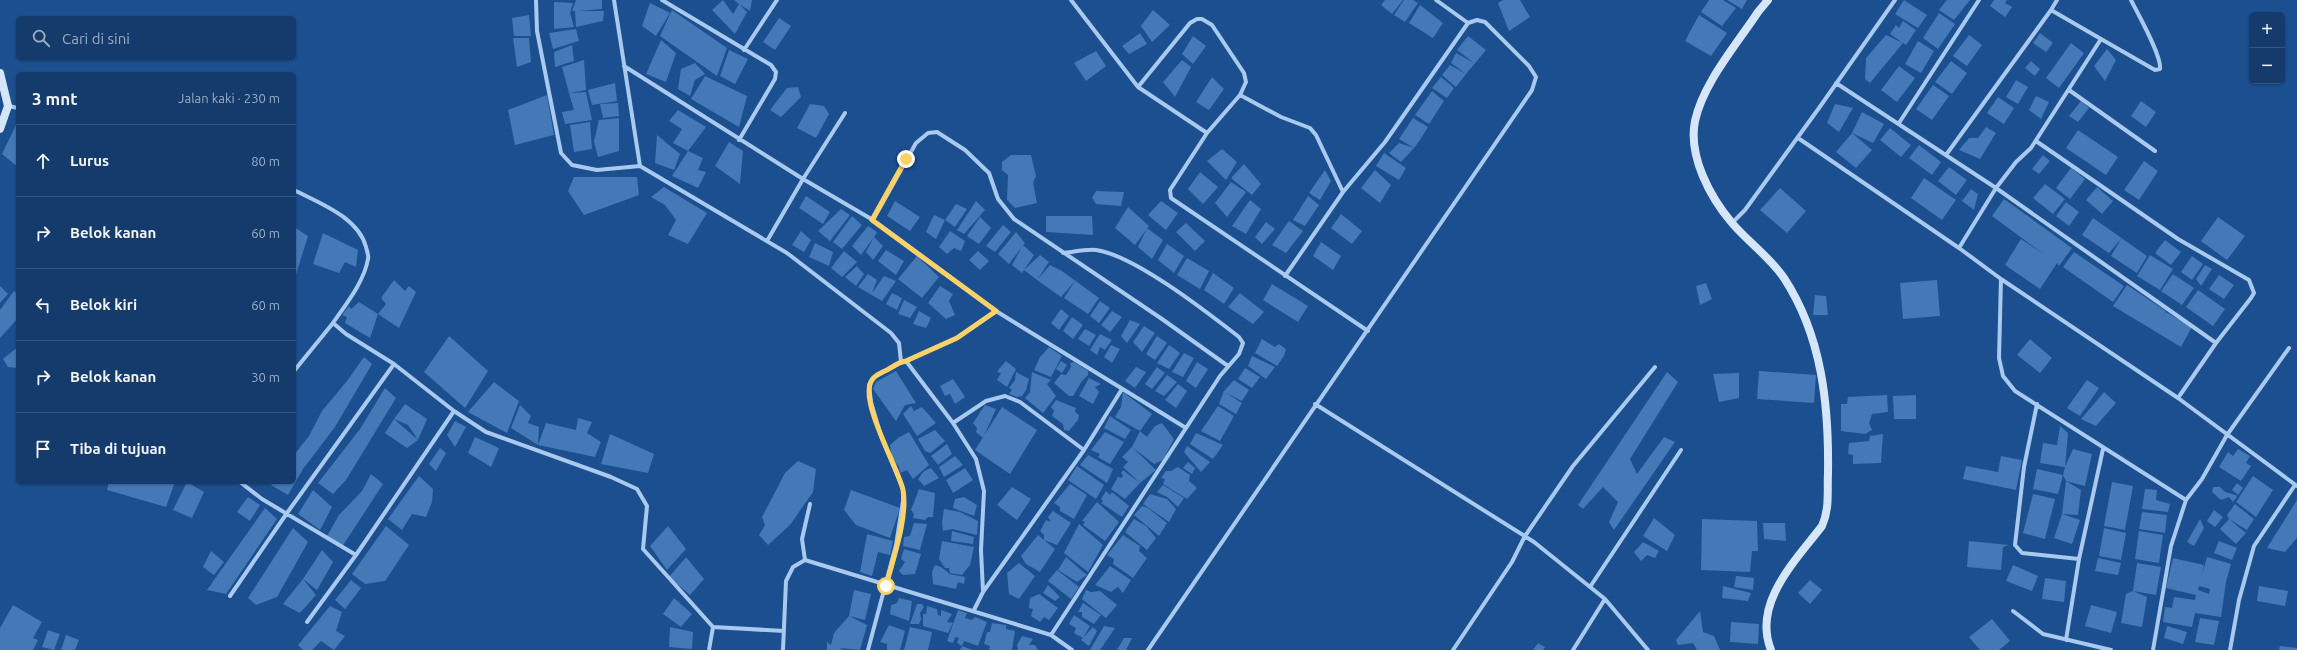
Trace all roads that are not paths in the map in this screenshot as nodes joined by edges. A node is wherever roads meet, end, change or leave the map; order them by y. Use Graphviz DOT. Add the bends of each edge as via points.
graph roads {
  1 [pos="536,0"];
  2 [pos="614,0"];
  3 [pos="662,0"];
  4 [pos="777,0"];
  5 [pos="1071,0"];
  6 [pos="1436,0"];
  7 [pos="1768,0"];
  8 [pos="1895,0"];
  9 [pos="1979,0"];
  10 [pos="2057,0"];
  11 [pos="2131,0"];
  12 [pos="2051,10"];
  13 [pos="1468,23"];
  14 [pos="2101,39"];
  15 [pos="744,50"];
  16 [pos="624,66"];
  17 [pos="0,73"];
  18 [pos="1836,83"];
  19 [pos="1138,87"];
  20 [pos="2069,90"];
  21 [pos="1240,95"];
  22 [pos="8,106"];
  23 [pos="16,108"];
  24 [pos="845,112"];
  25 [pos="1899,123"];
  26 [pos="0,129"];
  27 [pos="1207,133"];
  28 [pos="1798,138"];
  29 [pos="740,140"];
  30 [pos="2036,140"];
  31 [pos="2155,151"];
  32 [pos="1946,155"];
  33 [pos="640,166"];
  34 [pos="803,179"];
  35 [pos="1996,188"];
  36 [pos="296,191"];
  37 [pos="1343,192"];
  38 [pos="872,220"];
  39 [pos="1732,223"];
  40 [pos="767,241"];
  41 [pos="1959,248"];
  42 [pos="1063,253"];
  43 [pos="1285,276"];
  44 [pos="2002,279"];
  45 [pos="996,311"];
  46 [pos="333,323"];
  47 [pos="1368,330"];
  48 [pos="2216,343"];
  49 [pos="2289,348"];
  50 [pos="906,361"];
  51 [pos="900,362"];
  52 [pos="394,364"];
  53 [pos="1228,366"];
  54 [pos="1655,368"];
  55 [pos="296,369"];
  56 [pos="1122,389"];
  57 [pos="2178,398"];
  58 [pos="1315,404"];
  59 [pos="2037,404"];
  60 [pos="454,411"];
  61 [pos="953,423"];
  62 [pos="1186,428"];
  63 [pos="2227,435"];
  64 [pos="2103,449"];
  65 [pos="1084,450"];
  66 [pos="1681,450"];
  67 [pos="243,484"];
  68 [pos="2296,485"];
  69 [pos="2186,500"];
  70 [pos="810,504"];
  71 [pos="287,513"];
  72 [pos="1525,536"];
  73 [pos="356,555"];
  74 [pos="2079,559"];
  75 [pos="805,560"];
  76 [pos="886,586"];
  77 [pos="1590,587"];
  78 [pos="983,592"];
  79 [pos="230,596"];
  80 [pos="1605,599"];
  81 [pos="974,610"];
  82 [pos="2013,611"];
  83 [pos="307,622"];
  84 [pos="713,627"];
  85 [pos="784,631"];
  86 [pos="1051,635"];
  87 [pos="2066,640"];
  88 [pos="709,650"];
  89 [pos="783,650"];
  90 [pos="868,650"];
  91 [pos="1072,650"];
  92 [pos="1148,650"];
  93 [pos="1453,650"];
  94 [pos="1573,650"];
  95 [pos="1648,650"];
  96 [pos="1772,650"];
  97 [pos="2111,650"];
  98 [pos="2153,650"];
  99 [pos="2230,650"];
  1 -- 33 [label="street" via="537,31 561,153 572,165 597,170"];
  2 -- 16 [label="street"];
  3 -- 15 [label="street"];
  4 -- 15 [label="street"];
  5 -- 19 [label="street"];
  6 -- 13 [label="street"];
  7 -- 39 [label="street" via="1704,93 1695,121 1694,138 1702,175"];
  8 -- 18 [label="street"];
  9 -- 25 [label="street"];
  10 -- 12 [label="street"];
  11 -- 14 [label="street" via="2154,47 2161,64 2160,69 2155,70"];
  12 -- 14 [label="street"];
  12 -- 32 [label="street"];
  13 -- 37 [label="street" via="1385,142"];
  13 -- 47 [label="street" via="1477,20 1485,22 1529,66 1536,77 1532,90"];
  14 -- 20 [label="street"];
  15 -- 29 [label="street" via="771,65 776,72 775,79"];
  16 -- 29 [label="street"];
  16 -- 33 [label="street"];
  17 -- 22 [label="street"];
  18 -- 25 [label="street"];
  18 -- 28 [label="street"];
  19 -- 21 [label="street" via="1190,23 1202,19 1212,25 1244,73 1246,82"];
  19 -- 27 [label="street"];
  20 -- 30 [label="street"];
  20 -- 31 [label="street"];
  21 -- 27 [label="street"];
  21 -- 37 [label="street" via="1281,117 1310,128 1316,135"];
  22 -- 23 [label="street"];
  22 -- 26 [label="street"];
  24 -- 34 [label="street"];
  25 -- 32 [label="street"];
  27 -- 43 [label="street" via="1170,190 1171,198"];
  28 -- 39 [label="street" via="1745,210"];
  28 -- 41 [label="street"];
  29 -- 34 [label="street"];
  30 -- 35 [label="street"];
  30 -- 48 [label="street" via="2178,239 2250,280 2254,293"];
  32 -- 35 [label="street"];
  33 -- 40 [label="street"];
  34 -- 38 [label="street"];
  34 -- 40 [label="street"];
  35 -- 41 [label="street"];
  35 -- 48 [label="street"];
  36 -- 46 [label="street" via="344,217 365,242 369,258 357,287"];
  37 -- 43 [label="street"];
  38 -- 42 [label="street" via="916,143 928,134 937,132 965,150 989,173 998,199 1014,219"];
  38 -- 45 [label="street"];
  39 -- 96 [label="street" via="1783,276 1801,308 1818,357 1827,422 1829,498 1825,518 1822,526 1776,586 1768,616 1768,643"];
  40 -- 51 [label="street" via="787,253 891,333 899,344"];
  41 -- 44 [label="street"];
  42 -- 53 [label="street"];
  42 -- 53 [label="street" via="1096,250 1120,258 1199,306 1239,337 1243,343 1239,354"];
  43 -- 47 [label="street"];
  44 -- 57 [label="street"];
  44 -- 59 [label="street" via="1999,358 2003,376 2015,391"];
  45 -- 50 [label="street" via="957,338"];
  45 -- 56 [label="street"];
  46 -- 52 [label="street"];
  46 -- 55 [label="street"];
  47 -- 58 [label="street"];
  48 -- 57 [label="street"];
  49 -- 63 [label="street"];
  50 -- 51 [label="street"];
  50 -- 61 [label="street"];
  51 -- 76 [label="street" via="873,378 869,391 881,436 902,489 902,514"];
  52 -- 60 [label="street"];
  52 -- 71 [label="street"];
  53 -- 62 [label="street"];
  54 -- 72 [label="street" via="1573,466"];
  56 -- 62 [label="street"];
  56 -- 65 [label="street"];
  57 -- 63 [label="street"];
  58 -- 72 [label="street"];
  58 -- 92 [label="street"];
  59 -- 64 [label="street"];
  59 -- 74 [label="street" via="2024,467 2015,545 2022,553"];
  60 -- 73 [label="street"];
  60 -- 84 [label="street" via="486,432 611,476 637,489 647,506 642,549"];
  61 -- 65 [label="street" via="986,400 1005,396 1020,402"];
  61 -- 78 [label="street" via="976,459 984,491 981,550"];
  62 -- 86 [label="street"];
  63 -- 68 [label="street"];
  63 -- 69 [label="street" via="2202,479"];
  64 -- 69 [label="street"];
  64 -- 74 [label="street"];
  65 -- 78 [label="street"];
  66 -- 77 [label="street"];
  67 -- 71 [label="street"];
  68 -- 99 [label="street" via="2254,546 2239,600"];
  69 -- 98 [label="street" via="2171,546"];
  70 -- 75 [label="street" via="802,540"];
  71 -- 73 [label="street"];
  71 -- 79 [label="street"];
  72 -- 77 [label="street"];
  72 -- 93 [label="street" via="1512,562"];
  73 -- 83 [label="street"];
  74 -- 87 [label="street"];
  75 -- 76 [label="street"];
  75 -- 85 [label="street" via="793,567 786,581"];
  76 -- 81 [label="street"];
  76 -- 90 [label="street"];
  77 -- 80 [label="street"];
  78 -- 81 [label="street"];
  80 -- 94 [label="street"];
  80 -- 95 [label="street"];
  81 -- 86 [label="street"];
  82 -- 87 [label="street" via="2043,634"];
  84 -- 85 [label="street"];
  84 -- 88 [label="street"];
  85 -- 89 [label="street"];
  86 -- 91 [label="street"];
  87 -- 97 [label="street"];
}
